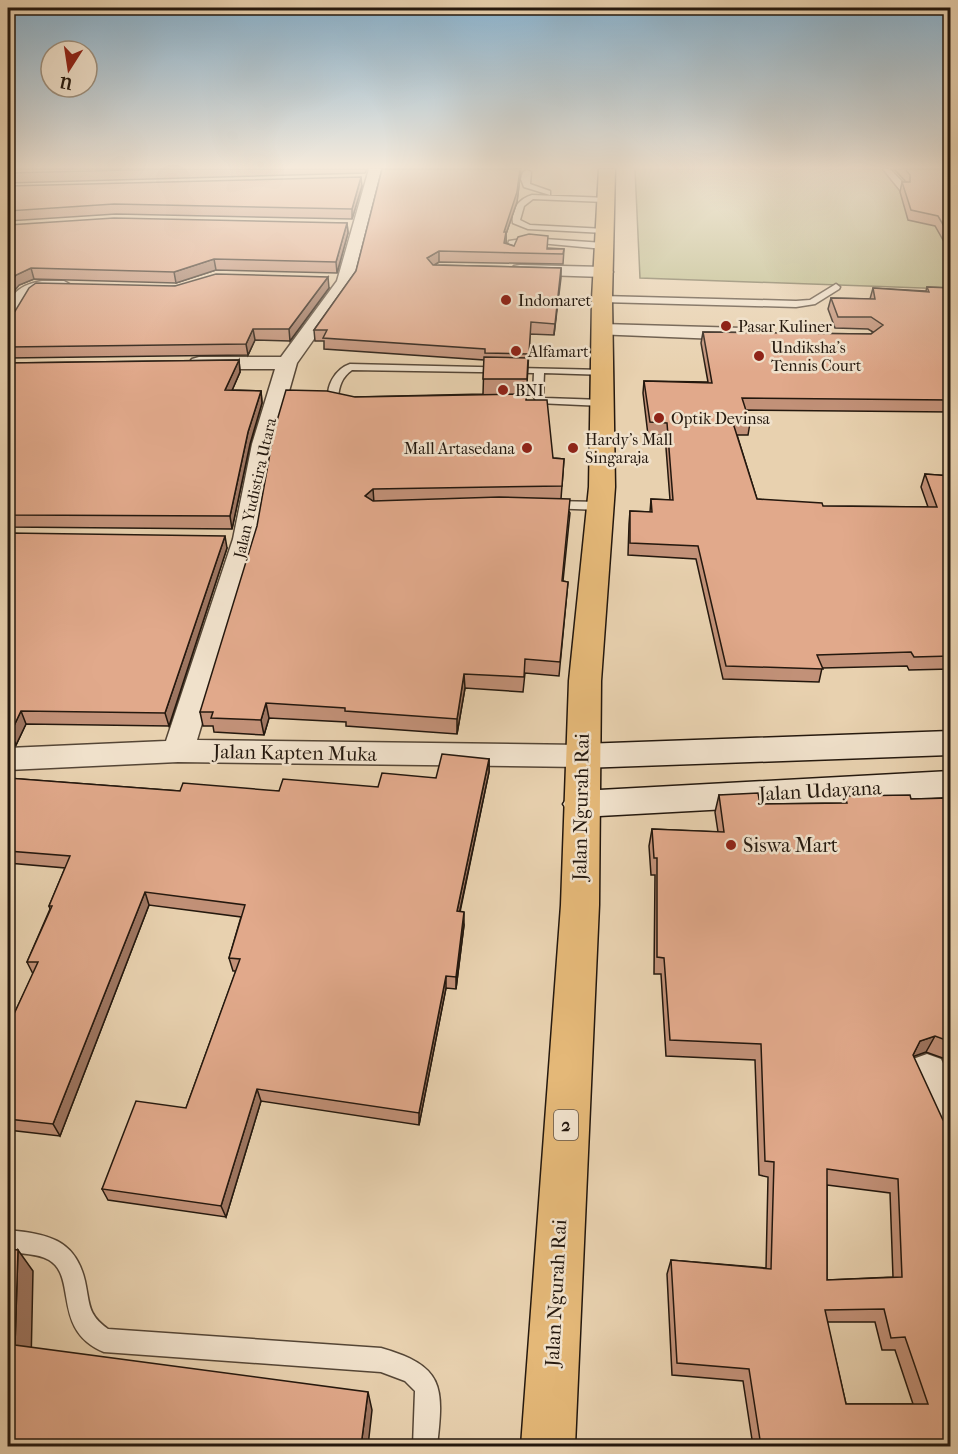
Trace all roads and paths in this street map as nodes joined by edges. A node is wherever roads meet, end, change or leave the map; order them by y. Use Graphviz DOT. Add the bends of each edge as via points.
graph roads {
  1 [pos="349,237"];
  2 [pos="596,237"];
  3 [pos="604,238"];
  4 [pos="510,252"];
  5 [pos="498,270"];
  6 [pos="603,272"];
  7 [pos="323,280"];
  8 [pos="346,281"];
  9 [pos="84,287"];
  10 [pos="836,287"];
  11 [pos="22,291"];
  12 [pos="602,299"];
  13 [pos="8,319"];
  14 [pos="602,330"];
  15 [pos="764,334"];
  16 [pos="287,363"];
  17 [pos="182,364"];
  18 [pos="539,370"];
  19 [pos="604,373"];
  20 [pos="603,403"];
  21 [pos="356,405"];
  22 [pos="533,505"];
  23 [pos="601,506"];
  24 [pos="951,743"];
  25 [pos="178,752"];
  26 [pos="582,756"];
  27 [pos="8,759"];
  28 [pos="951,784"];
  29 [pos="581,804"];
  30 [pos="927,1072"];
  31 [pos="951,1120"];
  32 [pos="8,1241"];
  33 [pos="425,1446"];
  34 [pos="548,1446"];
  1 -- 8 [label="street, Jalan Yudistira Utara"];
  2 -- 3 [label="lane"];
  3 -- 4 [label="lane" via="529,240 512,243"];
  3 -- 6 [label="highway, Jalan Ngurah Rai / 2"];
  5 -- 6 [label="street"];
  6 -- 12 [label="highway, Jalan Ngurah Rai / 2"];
  7 -- 8 [label="street"];
  8 -- 16 [label="street, Jalan Yudistira Utara"];
  9 -- 11 [label="street"];
  10 -- 12 [label="lane" via="812,302 796,304"];
  11 -- 13 [label="street"];
  12 -- 14 [label="highway, Jalan Ngurah Rai / 2"];
  14 -- 15 [label="street"];
  14 -- 19 [label="highway, Jalan Ngurah Rai / 2"];
  16 -- 17 [label="street"];
  16 -- 25 [label="street, Jalan Yudistira Utara" via="233,539"];
  18 -- 19 [label="lane"];
  18 -- 20 [label="lane" via="535,401"];
  18 -- 21 [label="lane" via="350,367 343,371 333,390 333,400"];
  19 -- 20 [label="highway, Jalan Ngurah Rai / 2"];
  20 -- 23 [label="highway, Jalan Ngurah Rai / 2"];
  22 -- 23 [label="lane"];
  23 -- 26 [label="highway, Jalan Ngurah Rai / 2"];
  24 -- 26 [label="street"];
  25 -- 26 [label="street, Jalan Kapten Muka"];
  25 -- 27 [label="street, Jalan Kapten Muka"];
  26 -- 29 [label="highway, Jalan Ngurah Rai / 2"];
  28 -- 29 [label="street, Jalan Udayana"];
  29 -- 34 [label="highway, Jalan Ngurah Rai / 2" via="580,905"];
  30 -- 31 [label="street"];
  32 -- 33 [label="lane" via="47,1245 64,1256 75,1283 81,1321 87,1330 104,1340 381,1360 418,1373 428,1393"];
}
